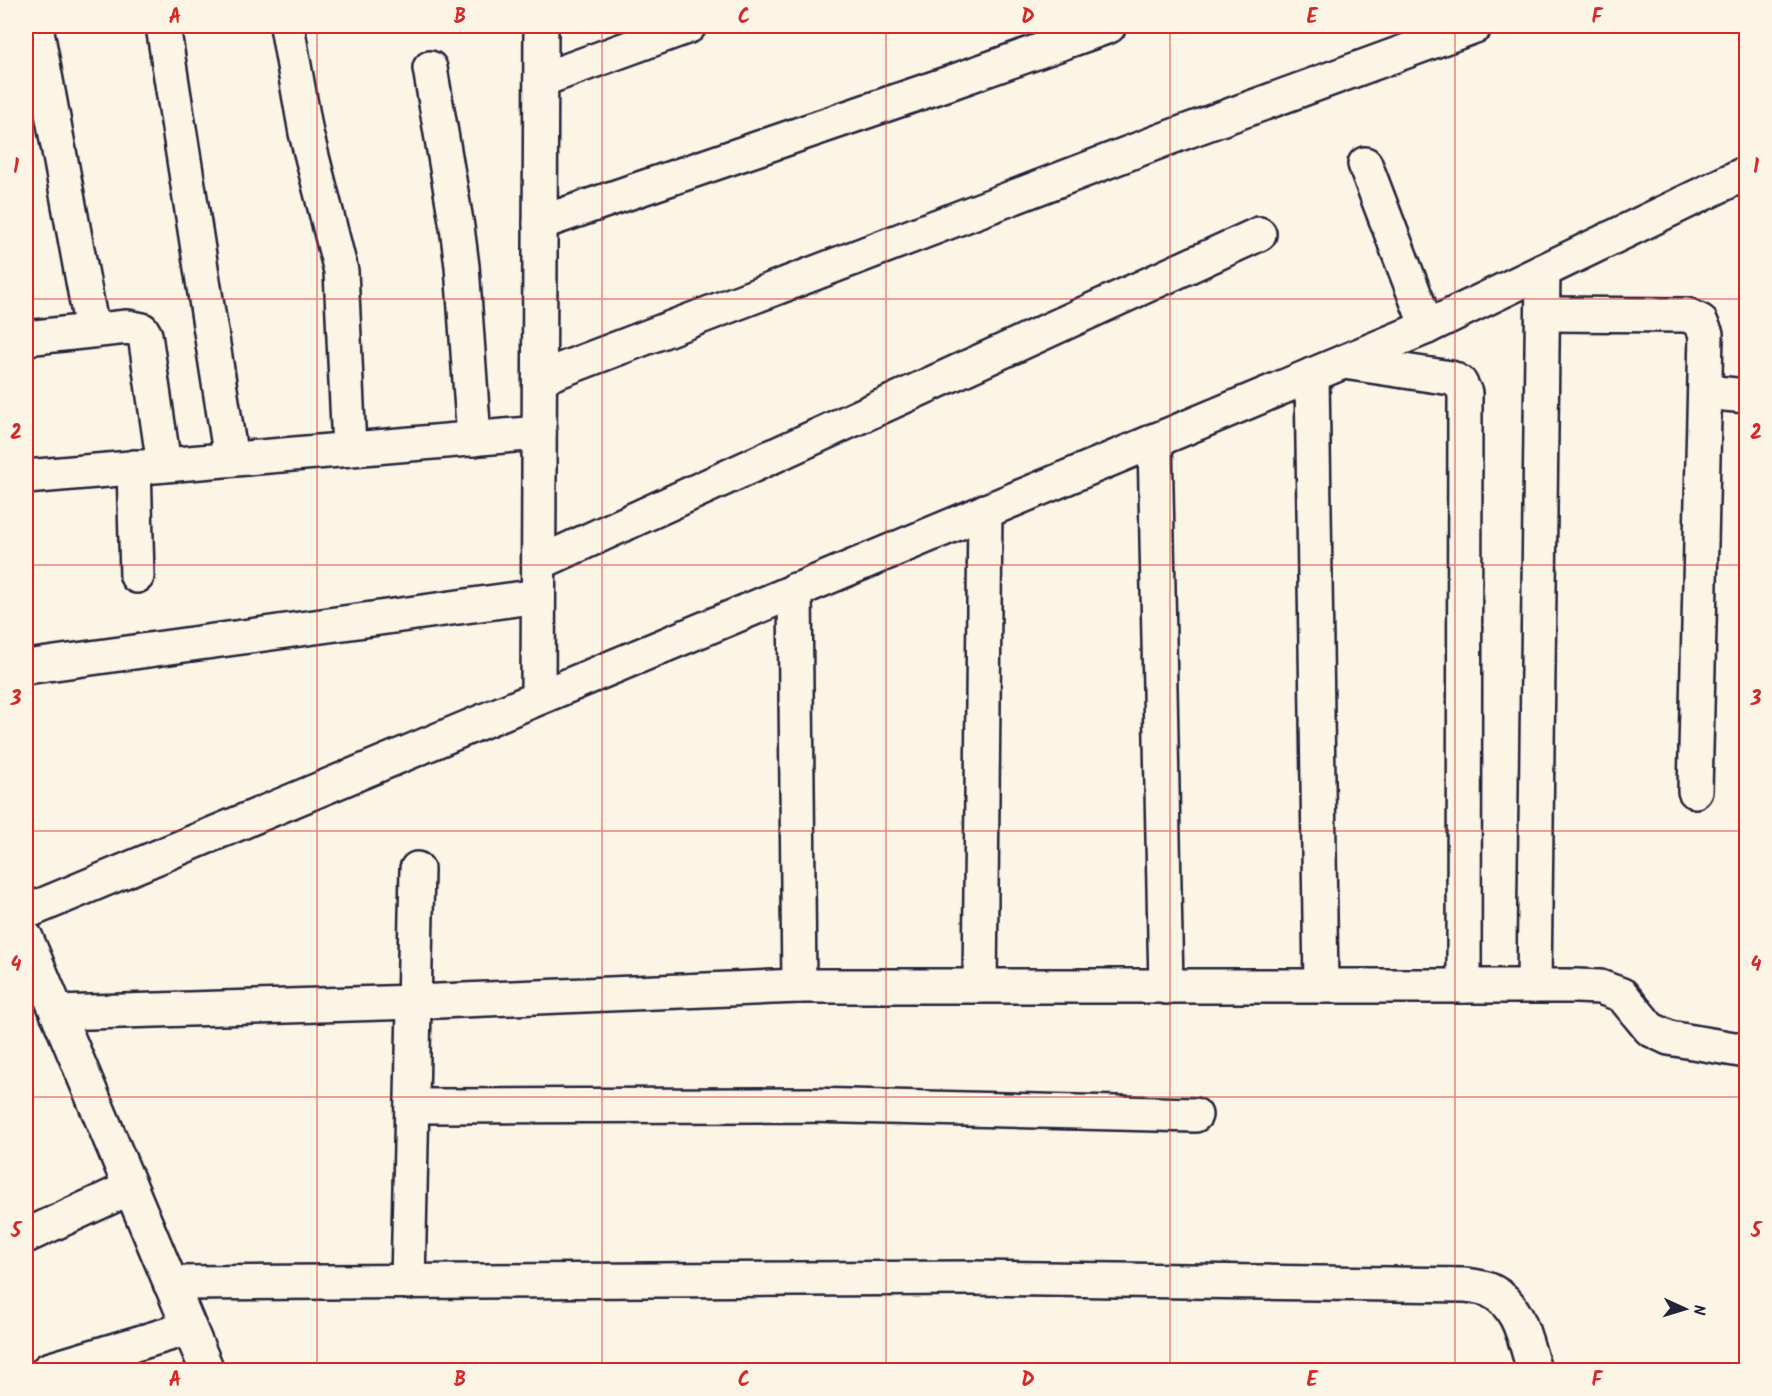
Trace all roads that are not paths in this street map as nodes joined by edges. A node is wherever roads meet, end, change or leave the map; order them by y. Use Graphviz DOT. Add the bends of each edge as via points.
graph roads {
  1 [pos="36,26"];
  2 [pos="41,26"];
  3 [pos="163,26"];
  4 [pos="287,26"];
  5 [pos="541,26"];
  6 [pos="689,26"];
  7 [pos="1109,26"];
  8 [pos="1475,26"];
  9 [pos="26,28"];
  10 [pos="430,68"];
  11 [pos="541,80"];
  12 [pos="1365,164"];
  13 [pos="1746,173"];
  14 [pos="540,223"];
  15 [pos="1259,234"];
  16 [pos="1543,272"];
  17 [pos="1543,314"];
  18 [pos="1427,327"];
  19 [pos="92,330"];
  20 [pos="26,338"];
  21 [pos="1344,362"];
  22 [pos="1312,375"];
  23 [pos="540,378"];
  24 [pos="1705,392"];
  25 [pos="1746,396"];
  26 [pos="539,433"];
  27 [pos="474,439"];
  28 [pos="1155,440"];
  29 [pos="349,449"];
  30 [pos="231,459"];
  31 [pos="149,466"];
  32 [pos="26,477"];
  33 [pos="985,510"];
  34 [pos="538,563"];
  35 [pos="137,576"];
  36 [pos="795,590"];
  37 [pos="538,596"];
  38 [pos="26,667"];
  39 [pos="538,697"];
  40 [pos="1695,791"];
  41 [pos="417,869"];
  42 [pos="26,912"];
  43 [pos="26,938"];
  44 [pos="799,986"];
  45 [pos="980,986"];
  46 [pos="1464,986"];
  47 [pos="1534,986"];
  48 [pos="1166,987"];
  49 [pos="1321,987"];
  50 [pos="415,1002"];
  51 [pos="57,1013"];
  52 [pos="1746,1051"];
  53 [pos="412,1106"];
  54 [pos="1196,1115"];
  55 [pos="130,1188"];
  56 [pos="26,1236"];
  57 [pos="408,1282"];
  58 [pos="170,1283"];
  59 [pos="189,1328"];
  60 [pos="48,1371"];
  61 [pos="207,1371"];
  62 [pos="1534,1371"];
  1 -- 2 [label="street"];
  1 -- 9 [label="street"];
  1 -- 19 [label="street"];
  3 -- 30 [label="street"];
  4 -- 29 [label="street" via="306,133 341,271"];
  5 -- 11 [label="street"];
  6 -- 11 [label="street"];
  7 -- 14 [label="street"];
  8 -- 23 [label="street" via="1171,137"];
  10 -- 27 [label="street" via="462,266"];
  11 -- 14 [label="street"];
  12 -- 18 [label="street"];
  13 -- 16 [label="street"];
  14 -- 23 [label="street"];
  15 -- 34 [label="street"];
  16 -- 17 [label="street"];
  16 -- 18 [label="street"];
  17 -- 24 [label="street" via="1687,315 1700,321 1706,334"];
  17 -- 47 [label="street"];
  18 -- 21 [label="street"];
  19 -- 20 [label="street"];
  19 -- 31 [label="street" via="136,327 145,335"];
  21 -- 22 [label="street"];
  21 -- 46 [label="street" via="1451,378 1460,383 1465,393"];
  22 -- 28 [label="street"];
  22 -- 49 [label="street"];
  23 -- 26 [label="street"];
  24 -- 25 [label="street"];
  24 -- 40 [label="street"];
  26 -- 27 [label="street"];
  26 -- 34 [label="street"];
  27 -- 29 [label="street"];
  28 -- 33 [label="street"];
  28 -- 48 [label="street"];
  29 -- 30 [label="street"];
  30 -- 31 [label="street"];
  31 -- 32 [label="street"];
  31 -- 35 [label="street"];
  33 -- 36 [label="street"];
  33 -- 45 [label="street"];
  34 -- 37 [label="street"];
  36 -- 39 [label="street"];
  36 -- 44 [label="street"];
  37 -- 38 [label="street"];
  37 -- 39 [label="street"];
  39 -- 42 [label="street"];
  41 -- 50 [label="street"];
  43 -- 51 [label="street"];
  44 -- 45 [label="street"];
  44 -- 50 [label="street"];
  45 -- 48 [label="street"];
  46 -- 47 [label="street"];
  46 -- 49 [label="street"];
  47 -- 52 [label="street" via="1600,987 1622,996 1650,1029 1670,1038"];
  48 -- 49 [label="street"];
  50 -- 51 [label="street"];
  50 -- 53 [label="street"];
  51 -- 55 [label="street"];
  53 -- 54 [label="street" via="809,1105"];
  53 -- 57 [label="street"];
  55 -- 56 [label="street"];
  55 -- 58 [label="street"];
  57 -- 58 [label="street"];
  57 -- 62 [label="street" via="970,1278 1465,1285 1488,1289 1510,1305"];
  58 -- 59 [label="street"];
  59 -- 60 [label="street"];
  59 -- 61 [label="street"];
}
